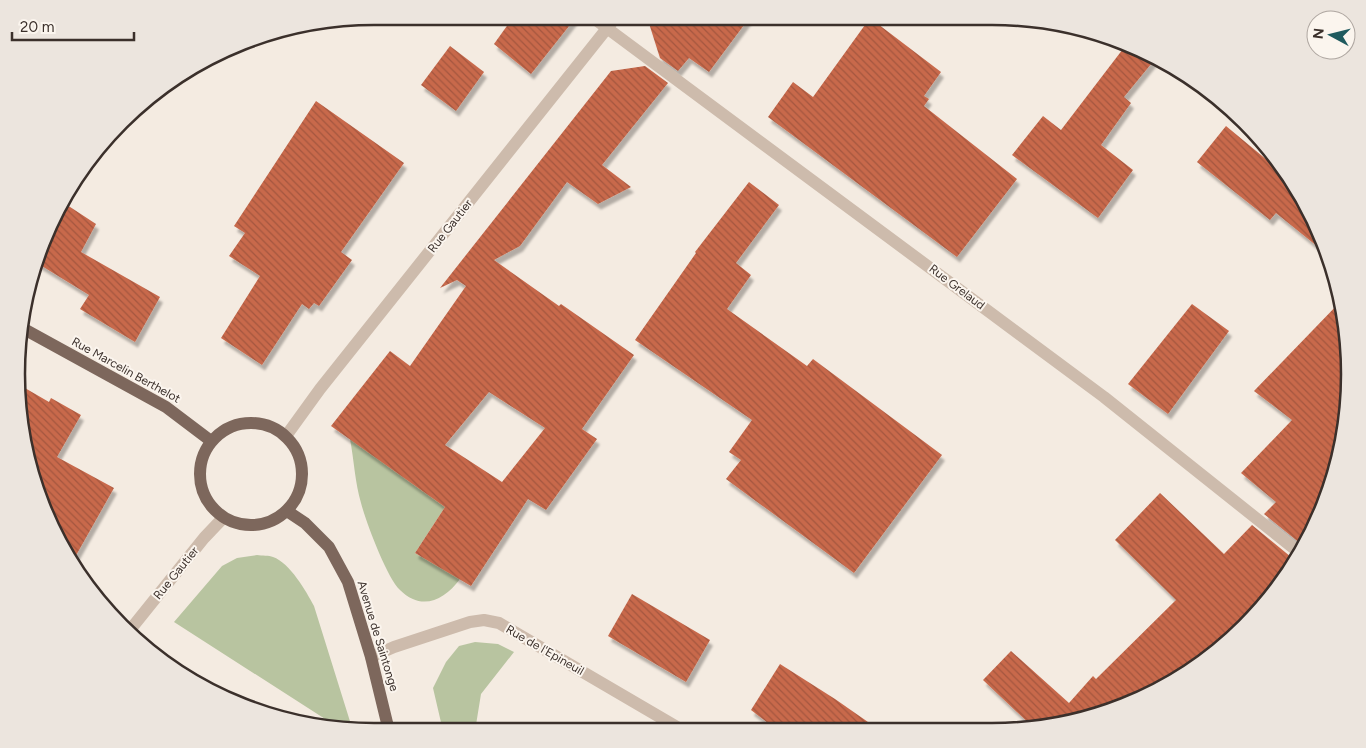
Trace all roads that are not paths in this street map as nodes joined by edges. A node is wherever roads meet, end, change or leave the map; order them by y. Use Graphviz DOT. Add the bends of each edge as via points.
graph roads {
  1 [pos="604,25"];
  2 [pos="607,27"];
  3 [pos="28,331"];
  4 [pos="286,436"];
  5 [pos="211,441"];
  6 [pos="287,511"];
  7 [pos="223,518"];
  8 [pos="1294,548"];
  9 [pos="133,626"];
  10 [pos="371,657"];
  11 [pos="388,723"];
  12 [pos="670,723"];
  1 -- 2 [label="street, Rue Grelaud"];
  2 -- 4 [label="street, Rue Gautier"];
  2 -- 8 [label="street, Rue Grelaud" via="1104,397"];
  3 -- 5 [label="main road, Rue Marcelin Berthelot" via="166,407"];
  4 -- 5 [label="main road" via="261,423 247,422 222,432"];
  4 -- 6 [label="main road" via="301,459 302,473 296,500"];
  5 -- 7 [label="main road" via="200,468 200,482 212,508"];
  6 -- 7 [label="main road" via="277,519 257,525 236,524"];
  6 -- 10 [label="main road, Avenue de Saintonge" via="305,523 329,547 348,582"];
  7 -- 9 [label="street, Rue Gautier"];
  10 -- 11 [label="main road, Avenue de Saintonge"];
  10 -- 12 [label="street, Rue de l'Epineuil" via="470,622 499,623"];
}
